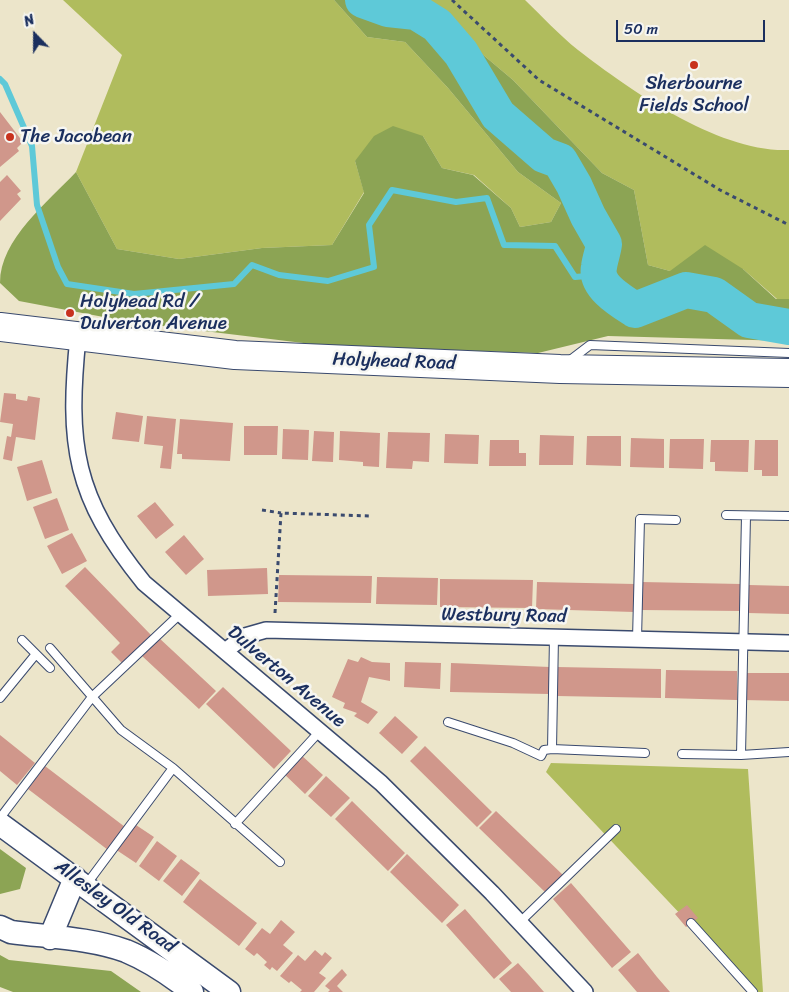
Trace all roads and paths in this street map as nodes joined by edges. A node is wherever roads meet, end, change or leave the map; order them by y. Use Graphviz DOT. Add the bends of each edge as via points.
graph roads {
  1 [pos="452,0"];
  2 [pos="789,225"];
  3 [pos="0,327"];
  4 [pos="78,337"];
  5 [pos="789,353"];
  6 [pos="560,369"];
  7 [pos="789,373"];
  8 [pos="262,510"];
  9 [pos="281,513"];
  10 [pos="726,515"];
  11 [pos="370,516"];
  12 [pos="746,516"];
  13 [pos="789,516"];
  14 [pos="676,520"];
  15 [pos="180,614"];
  16 [pos="275,630"];
  17 [pos="554,637"];
  18 [pos="638,639"];
  19 [pos="22,640"];
  20 [pos="743,641"];
  21 [pos="789,642"];
  22 [pos="50,648"];
  23 [pos="225,651"];
  24 [pos="36,654"];
  25 [pos="50,668"];
  26 [pos="92,697"];
  27 [pos="0,698"];
  28 [pos="448,722"];
  29 [pos="320,731"];
  30 [pos="552,749"];
  31 [pos="789,752"];
  32 [pos="644,753"];
  33 [pos="682,754"];
  34 [pos="741,755"];
  35 [pos="173,768"];
  36 [pos="0,818"];
  37 [pos="0,824"];
  38 [pos="235,824"];
  39 [pos="616,829"];
  40 [pos="280,862"];
  41 [pos="80,882"];
  42 [pos="520,922"];
  43 [pos="691,923"];
  44 [pos="0,927"];
  45 [pos="50,938"];
  46 [pos="192,992"];
  47 [pos="229,992"];
  48 [pos="586,992"];
  49 [pos="753,992"];
  1 -- 2 [label="path" via="540,80 720,190"];
  3 -- 4 [label="highway, Holyhead Road"];
  4 -- 6 [label="highway, Holyhead Road" via="236,355"];
  4 -- 15 [label="street, Dulverton Avenue" via="73,427 86,490 101,523 124,559 144,583"];
  5 -- 6 [label="lane" via="590,345"];
  6 -- 7 [label="highway, Holyhead Road"];
  8 -- 9 [label="path"];
  9 -- 11 [label="path"];
  9 -- 16 [label="path"];
  10 -- 12 [label="lane"];
  12 -- 13 [label="lane"];
  12 -- 20 [label="lane"];
  14 -- 18 [label="lane" via="640,519"];
  15 -- 23 [label="street, Dulverton Avenue"];
  15 -- 26 [label="lane"];
  16 -- 17 [label="street, Westbury Road"];
  16 -- 23 [label="street, Westbury Road" via="245,636"];
  17 -- 18 [label="street, Westbury Road"];
  17 -- 30 [label="lane"];
  18 -- 20 [label="street, Westbury Road"];
  19 -- 24 [label="lane"];
  20 -- 21 [label="street, Westbury Road"];
  20 -- 34 [label="lane"];
  22 -- 26 [label="lane"];
  23 -- 29 [label="street, Dulverton Avenue"];
  24 -- 25 [label="lane"];
  24 -- 27 [label="lane"];
  26 -- 35 [label="lane" via="121,730"];
  26 -- 36 [label="lane"];
  28 -- 30 [label="lane" via="513,743 541,756 544,750"];
  29 -- 38 [label="lane"];
  29 -- 42 [label="street, Dulverton Avenue" via="381,783"];
  30 -- 32 [label="lane"];
  31 -- 34 [label="lane"];
  33 -- 34 [label="lane"];
  35 -- 38 [label="lane"];
  35 -- 41 [label="lane"];
  37 -- 41 [label="main road, Allesley Old Road"];
  38 -- 40 [label="lane"];
  39 -- 42 [label="lane"];
  41 -- 45 [label="main road"];
  41 -- 47 [label="main road, Allesley Old Road"];
  42 -- 48 [label="street, Dulverton Avenue"];
  43 -- 49 [label="lane"];
  44 -- 45 [label="main road, Allesley Old Road" via="11,932"];
  45 -- 46 [label="main road, Allesley Old Road" via="124,951 143,959"];
}
